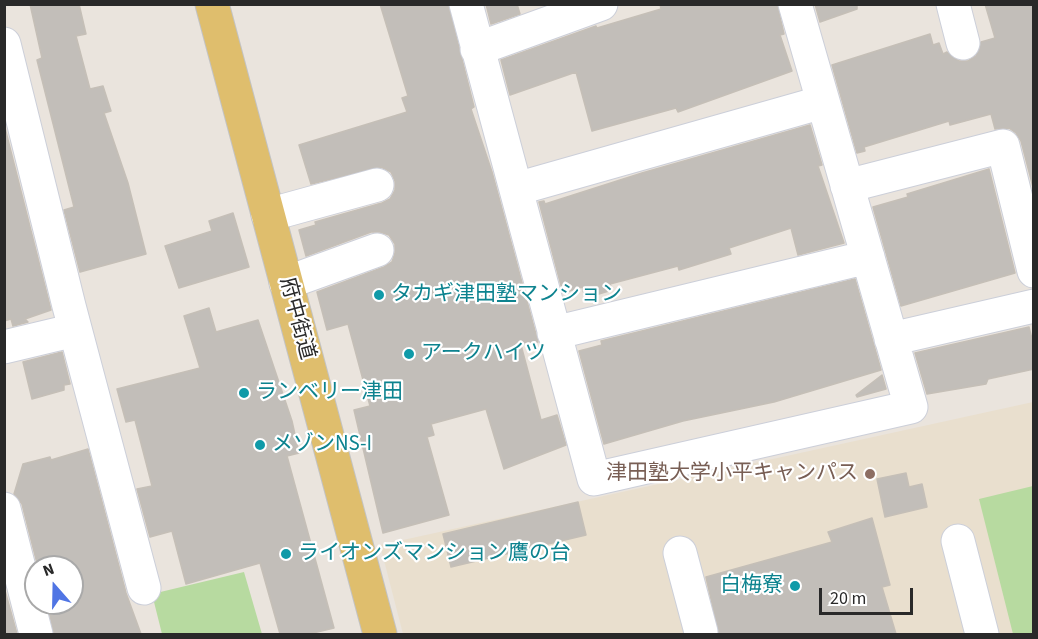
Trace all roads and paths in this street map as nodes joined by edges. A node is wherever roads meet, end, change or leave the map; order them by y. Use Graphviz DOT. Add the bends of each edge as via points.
graph roads {
  1 [pos="212,4"];
  2 [pos="466,4"];
  3 [pos="601,4"];
  4 [pos="795,4"];
  5 [pos="953,4"];
  6 [pos="963,43"];
  7 [pos="4,44"];
  8 [pos="477,49"];
  9 [pos="823,102"];
  10 [pos="377,185"];
  11 [pos="847,186"];
  12 [pos="516,189"];
  13 [pos="268,215"];
  14 [pos="377,250"];
  15 [pos="868,257"];
  16 [pos="1034,271"];
  17 [pos="286,283"];
  18 [pos="1034,306"];
  19 [pos="75,330"];
  20 [pos="554,333"];
  21 [pos="891,339"];
  22 [pos="4,347"];
  23 [pos="4,508"];
  24 [pos="958,541"];
  25 [pos="680,553"];
  26 [pos="144,588"];
  27 [pos="707,632"];
  28 [pos="36,634"];
  29 [pos="380,634"];
  30 [pos="982,634"];
  1 -- 13 [label="main road, 府中街道"];
  2 -- 8 [label="street"];
  3 -- 8 [label="street"];
  4 -- 9 [label="street"];
  5 -- 6 [label="street"];
  7 -- 19 [label="street"];
  8 -- 12 [label="street"];
  9 -- 11 [label="street"];
  9 -- 12 [label="street"];
  10 -- 13 [label="street"];
  11 -- 15 [label="street"];
  11 -- 16 [label="street" via="1003,146"];
  12 -- 20 [label="street"];
  13 -- 17 [label="main road, 府中街道"];
  14 -- 17 [label="street"];
  15 -- 20 [label="street"];
  15 -- 21 [label="street"];
  17 -- 29 [label="main road, 府中街道"];
  18 -- 21 [label="street"];
  19 -- 22 [label="street"];
  19 -- 26 [label="street"];
  20 -- 21 [label="street" via="594,479 911,407"];
  23 -- 28 [label="street"];
  24 -- 30 [label="street"];
  25 -- 27 [label="street"];
}
